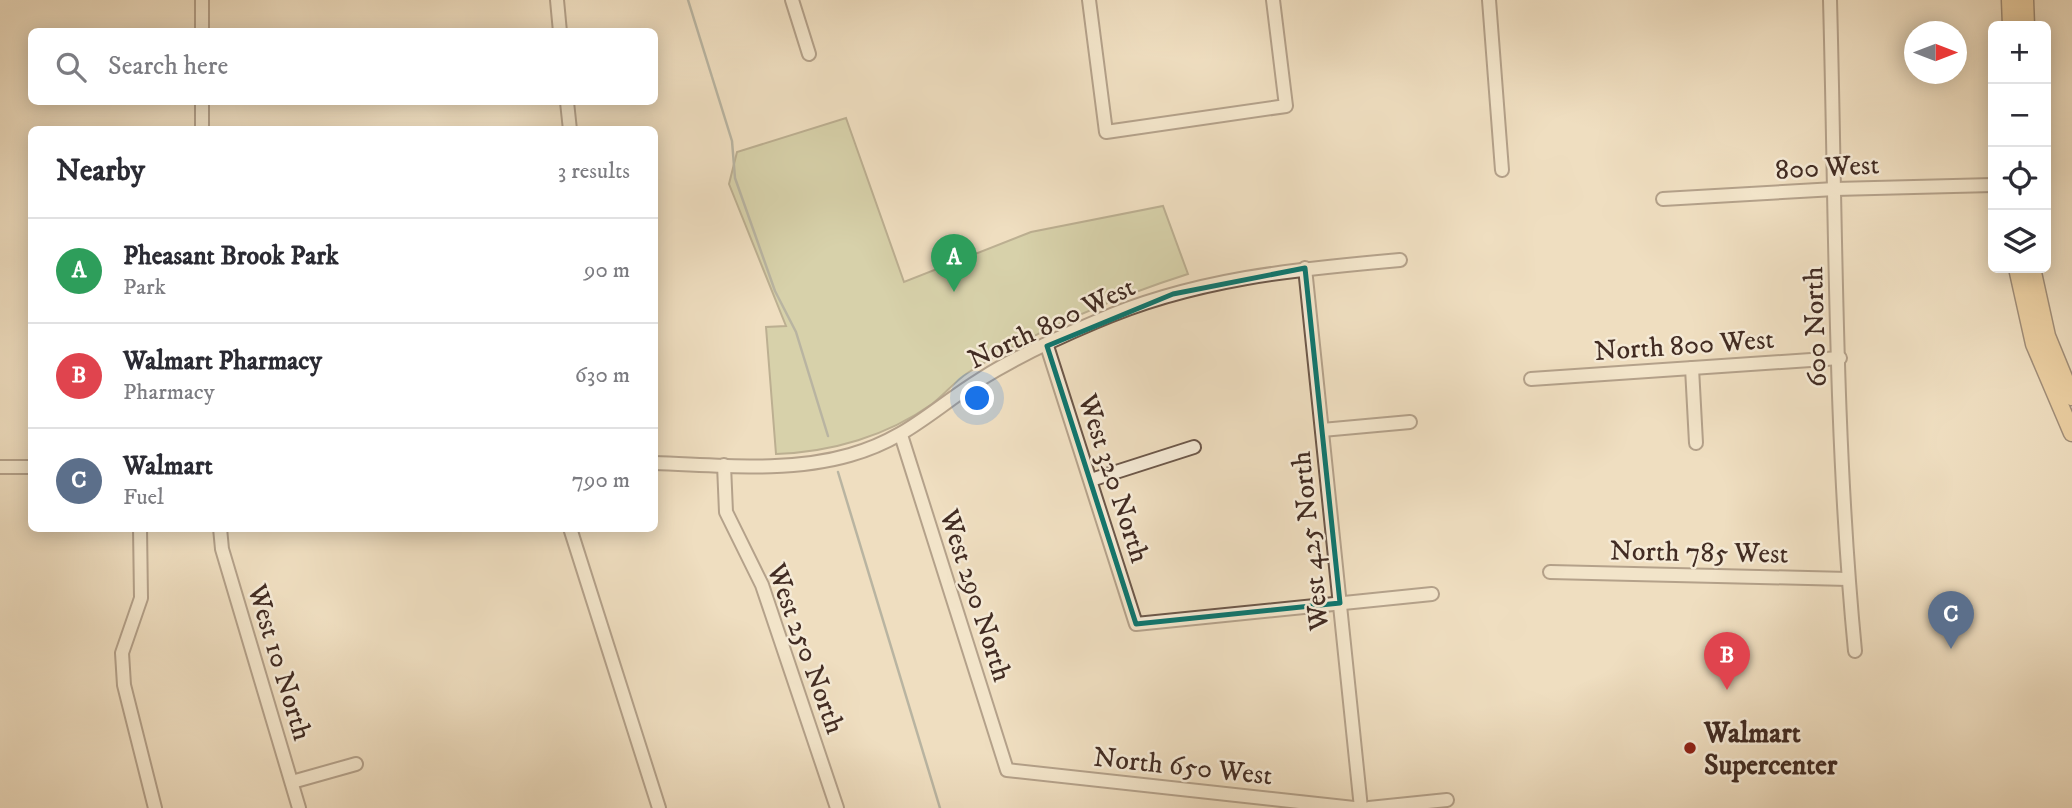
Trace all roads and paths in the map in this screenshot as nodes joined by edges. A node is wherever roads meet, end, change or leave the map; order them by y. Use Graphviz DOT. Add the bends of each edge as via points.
graph roads {
  1 [pos="202,0"];
  2 [pos="557,0"];
  3 [pos="792,0"];
  4 [pos="1089,0"];
  5 [pos="1273,0"];
  6 [pos="1489,0"];
  7 [pos="1830,0"];
  8 [pos="2010,0"];
  9 [pos="2025,0"];
  10 [pos="2011,21"];
  11 [pos="2026,21"];
  12 [pos="202,28"];
  13 [pos="560,28"];
  14 [pos="809,54"];
  15 [pos="202,105"];
  16 [pos="567,105"];
  17 [pos="202,126"];
  18 [pos="570,126"];
  19 [pos="1502,170"];
  20 [pos="1988,186"];
  21 [pos="1835,189"];
  22 [pos="1663,199"];
  23 [pos="1400,260"];
  24 [pos="1305,268"];
  25 [pos="2018,273"];
  26 [pos="2033,273"];
  27 [pos="1047,346"];
  28 [pos="1840,358"];
  29 [pos="1692,368"];
  30 [pos="1531,379"];
  31 [pos="2072,397"];
  32 [pos="1410,422"];
  33 [pos="1322,430"];
  34 [pos="2072,433"];
  35 [pos="901,435"];
  36 [pos="1696,443"];
  37 [pos="1194,447"];
  38 [pos="658,463"];
  39 [pos="724,465"];
  40 [pos="0,467"];
  41 [pos="28,467"];
  42 [pos="1091,480"];
  43 [pos="140,532"];
  44 [pos="220,532"];
  45 [pos="571,532"];
  46 [pos="1550,572"];
  47 [pos="1848,579"];
  48 [pos="1432,594"];
  49 [pos="1339,603"];
  50 [pos="1855,651"];
  51 [pos="356,764"];
  52 [pos="1007,770"];
  53 [pos="292,782"];
  54 [pos="1447,800"];
  55 [pos="155,808"];
  56 [pos="299,808"];
  57 [pos="659,808"];
  58 [pos="837,808"];
  59 [pos="1354,808"];
  60 [pos="1361,808"];
  61 [pos="1369,808"];
  1 -- 12 [label="street"];
  2 -- 13 [label="street"];
  3 -- 14 [label="street"];
  4 -- 5 [label="street" via="1106,132 1286,106"];
  6 -- 19 [label="street"];
  7 -- 21 [label="street, 600 North"];
  8 -- 10 [label="main road"];
  9 -- 11 [label="main road"];
  15 -- 17 [label="street"];
  16 -- 18 [label="street"];
  20 -- 21 [label="street, 800 West"];
  21 -- 22 [label="street, 800 West"];
  21 -- 28 [label="street, 600 North"];
  23 -- 24 [label="street, North 800 West"];
  24 -- 27 [label="street, North 800 West" via="1246,276 1173,294 1095,322"];
  24 -- 33 [label="street, West 425 North"];
  25 -- 34 [label="main road" via="2034,344"];
  26 -- 31 [label="main road" via="2047,336"];
  27 -- 35 [label="street, North 800 West" via="981,379"];
  27 -- 42 [label="street, West 320 North"];
  28 -- 29 [label="street, North 800 West"];
  28 -- 47 [label="street, 600 North"];
  29 -- 30 [label="street, North 800 West"];
  29 -- 36 [label="street"];
  32 -- 33 [label="street"];
  33 -- 49 [label="street, West 425 North"];
  35 -- 39 [label="street, North 800 West" via="831,460"];
  35 -- 52 [label="street, West 290 North"];
  37 -- 42 [label="street"];
  38 -- 39 [label="street, North 800 West"];
  39 -- 58 [label="street, West 250 North" via="726,512 762,585"];
  40 -- 41 [label="street"];
  42 -- 49 [label="street, West 320 North" via="1136,624"];
  43 -- 55 [label="street" via="141,598 122,664"];
  44 -- 53 [label="street, West 10 North"];
  45 -- 57 [label="street"];
  46 -- 47 [label="street, North 785 West"];
  47 -- 50 [label="street, 600 North"];
  48 -- 49 [label="street"];
  49 -- 60 [label="street, West 425 North"];
  51 -- 53 [label="street"];
  52 -- 59 [label="street, North 650 West"];
  53 -- 56 [label="street, West 10 North"];
  54 -- 61 [label="street"];
}
